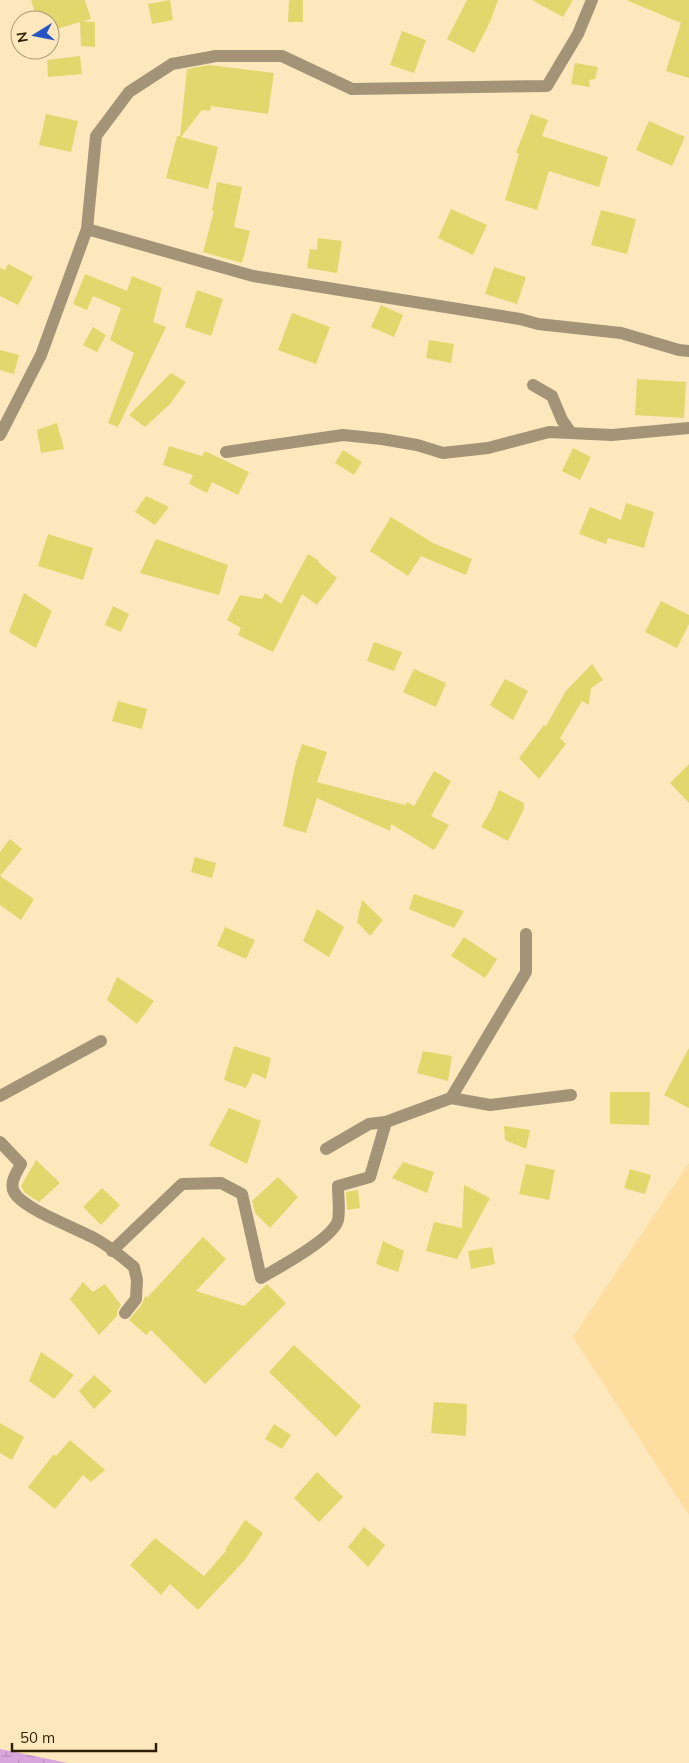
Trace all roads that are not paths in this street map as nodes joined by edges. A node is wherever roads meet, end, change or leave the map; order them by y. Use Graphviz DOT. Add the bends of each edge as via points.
graph roads {
  1 [pos="592,0"];
  2 [pos="87,229"];
  3 [pos="689,351"];
  4 [pos="534,385"];
  5 [pos="689,428"];
  6 [pos="571,433"];
  7 [pos="0,435"];
  8 [pos="226,452"];
  9 [pos="526,934"];
  10 [pos="101,1041"];
  11 [pos="572,1095"];
  12 [pos="0,1096"];
  13 [pos="451,1098"];
  14 [pos="386,1122"];
  15 [pos="0,1142"];
  16 [pos="326,1149"];
  17 [pos="112,1251"];
  18 [pos="125,1314"];
  1 -- 2 [label="street" via="578,34 547,86 352,89 282,56 216,56 172,64 129,92 96,136"];
  2 -- 3 [label="street" via="253,276 538,324 621,332"];
  2 -- 7 [label="street" via="41,355"];
  4 -- 6 [label="street" via="552,396"];
  5 -- 6 [label="street" via="612,435"];
  6 -- 8 [label="street" via="549,432 488,448 444,453 417,445 343,435"];
  9 -- 13 [label="street" via="526,972"];
  10 -- 12 [label="street"];
  11 -- 13 [label="street" via="490,1105"];
  13 -- 14 [label="street"];
  14 -- 16 [label="street" via="369,1124"];
  14 -- 17 [label="street" via="370,1177 338,1186 338,1221 327,1235 262,1278 242,1194 221,1183 182,1184"];
  15 -- 17 [label="street" via="21,1164 12,1184 14,1193 44,1214 96,1238"];
  17 -- 18 [label="street" via="134,1267 137,1280 136,1299"];
}
